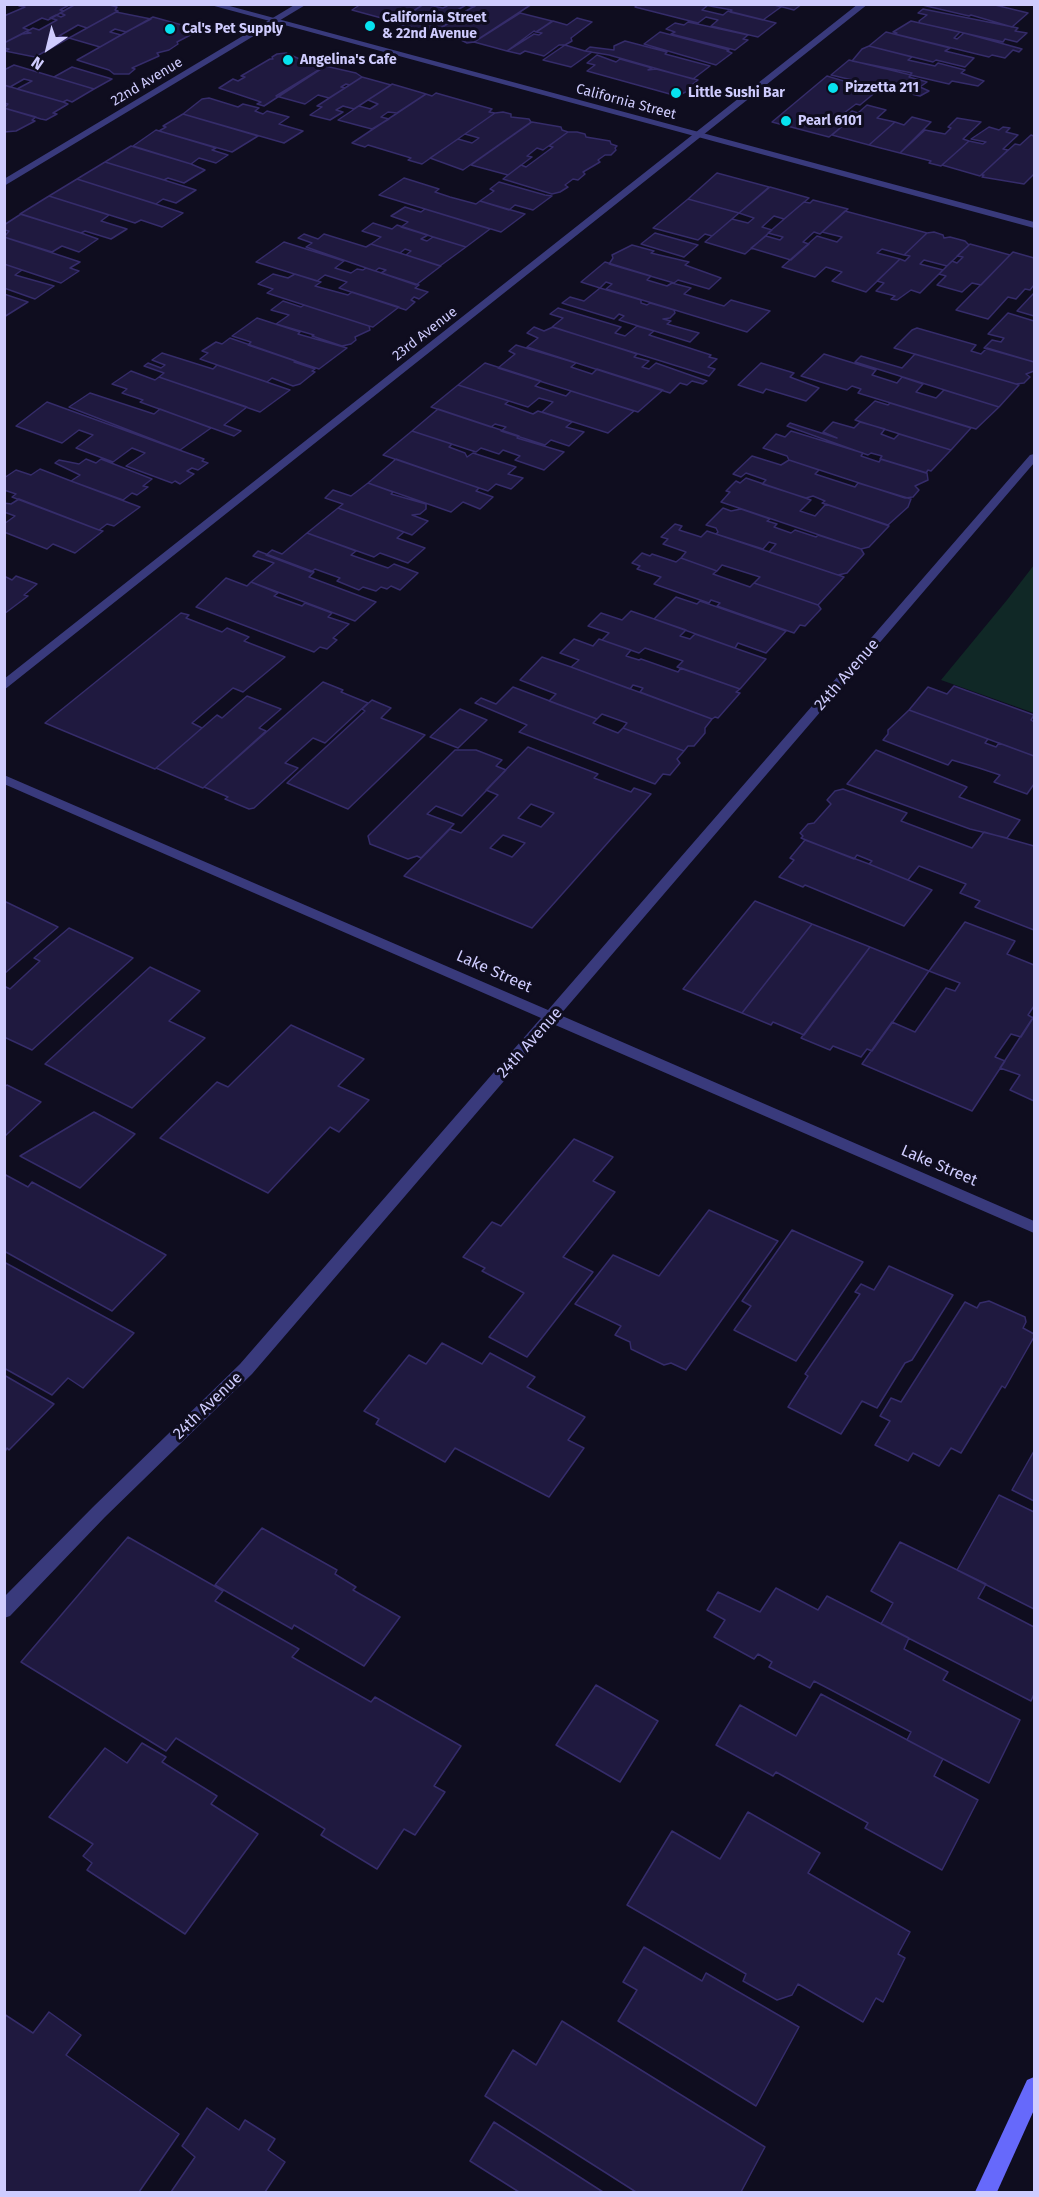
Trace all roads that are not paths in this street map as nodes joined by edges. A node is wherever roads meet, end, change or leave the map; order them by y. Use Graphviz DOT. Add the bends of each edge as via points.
graph roads {
  1 [pos="211,4"];
  2 [pos="303,4"];
  3 [pos="864,4"];
  4 [pos="275,22"];
  5 [pos="699,136"];
  6 [pos="4,183"];
  7 [pos="1035,225"];
  8 [pos="1035,457"];
  9 [pos="4,686"];
  10 [pos="4,779"];
  11 [pos="553,1017"];
  12 [pos="1035,1227"];
  13 [pos="4,1610"];
  14 [pos="1035,2087"];
  15 [pos="986,2193"];
  1 -- 4 [label="street, California Street"];
  2 -- 4 [label="street, 22nd Avenue"];
  3 -- 5 [label="street, 23rd Avenue"];
  4 -- 5 [label="street, California Street"];
  4 -- 6 [label="street, 22nd Avenue"];
  5 -- 7 [label="street, California Street"];
  5 -- 9 [label="street, 23rd Avenue"];
  8 -- 11 [label="street, 24th Avenue"];
  10 -- 11 [label="street, Lake Street"];
  11 -- 12 [label="street, Lake Street"];
  11 -- 13 [label="street, 24th Avenue" via="246,1369"];
  14 -- 15 [label="main road"];
}
